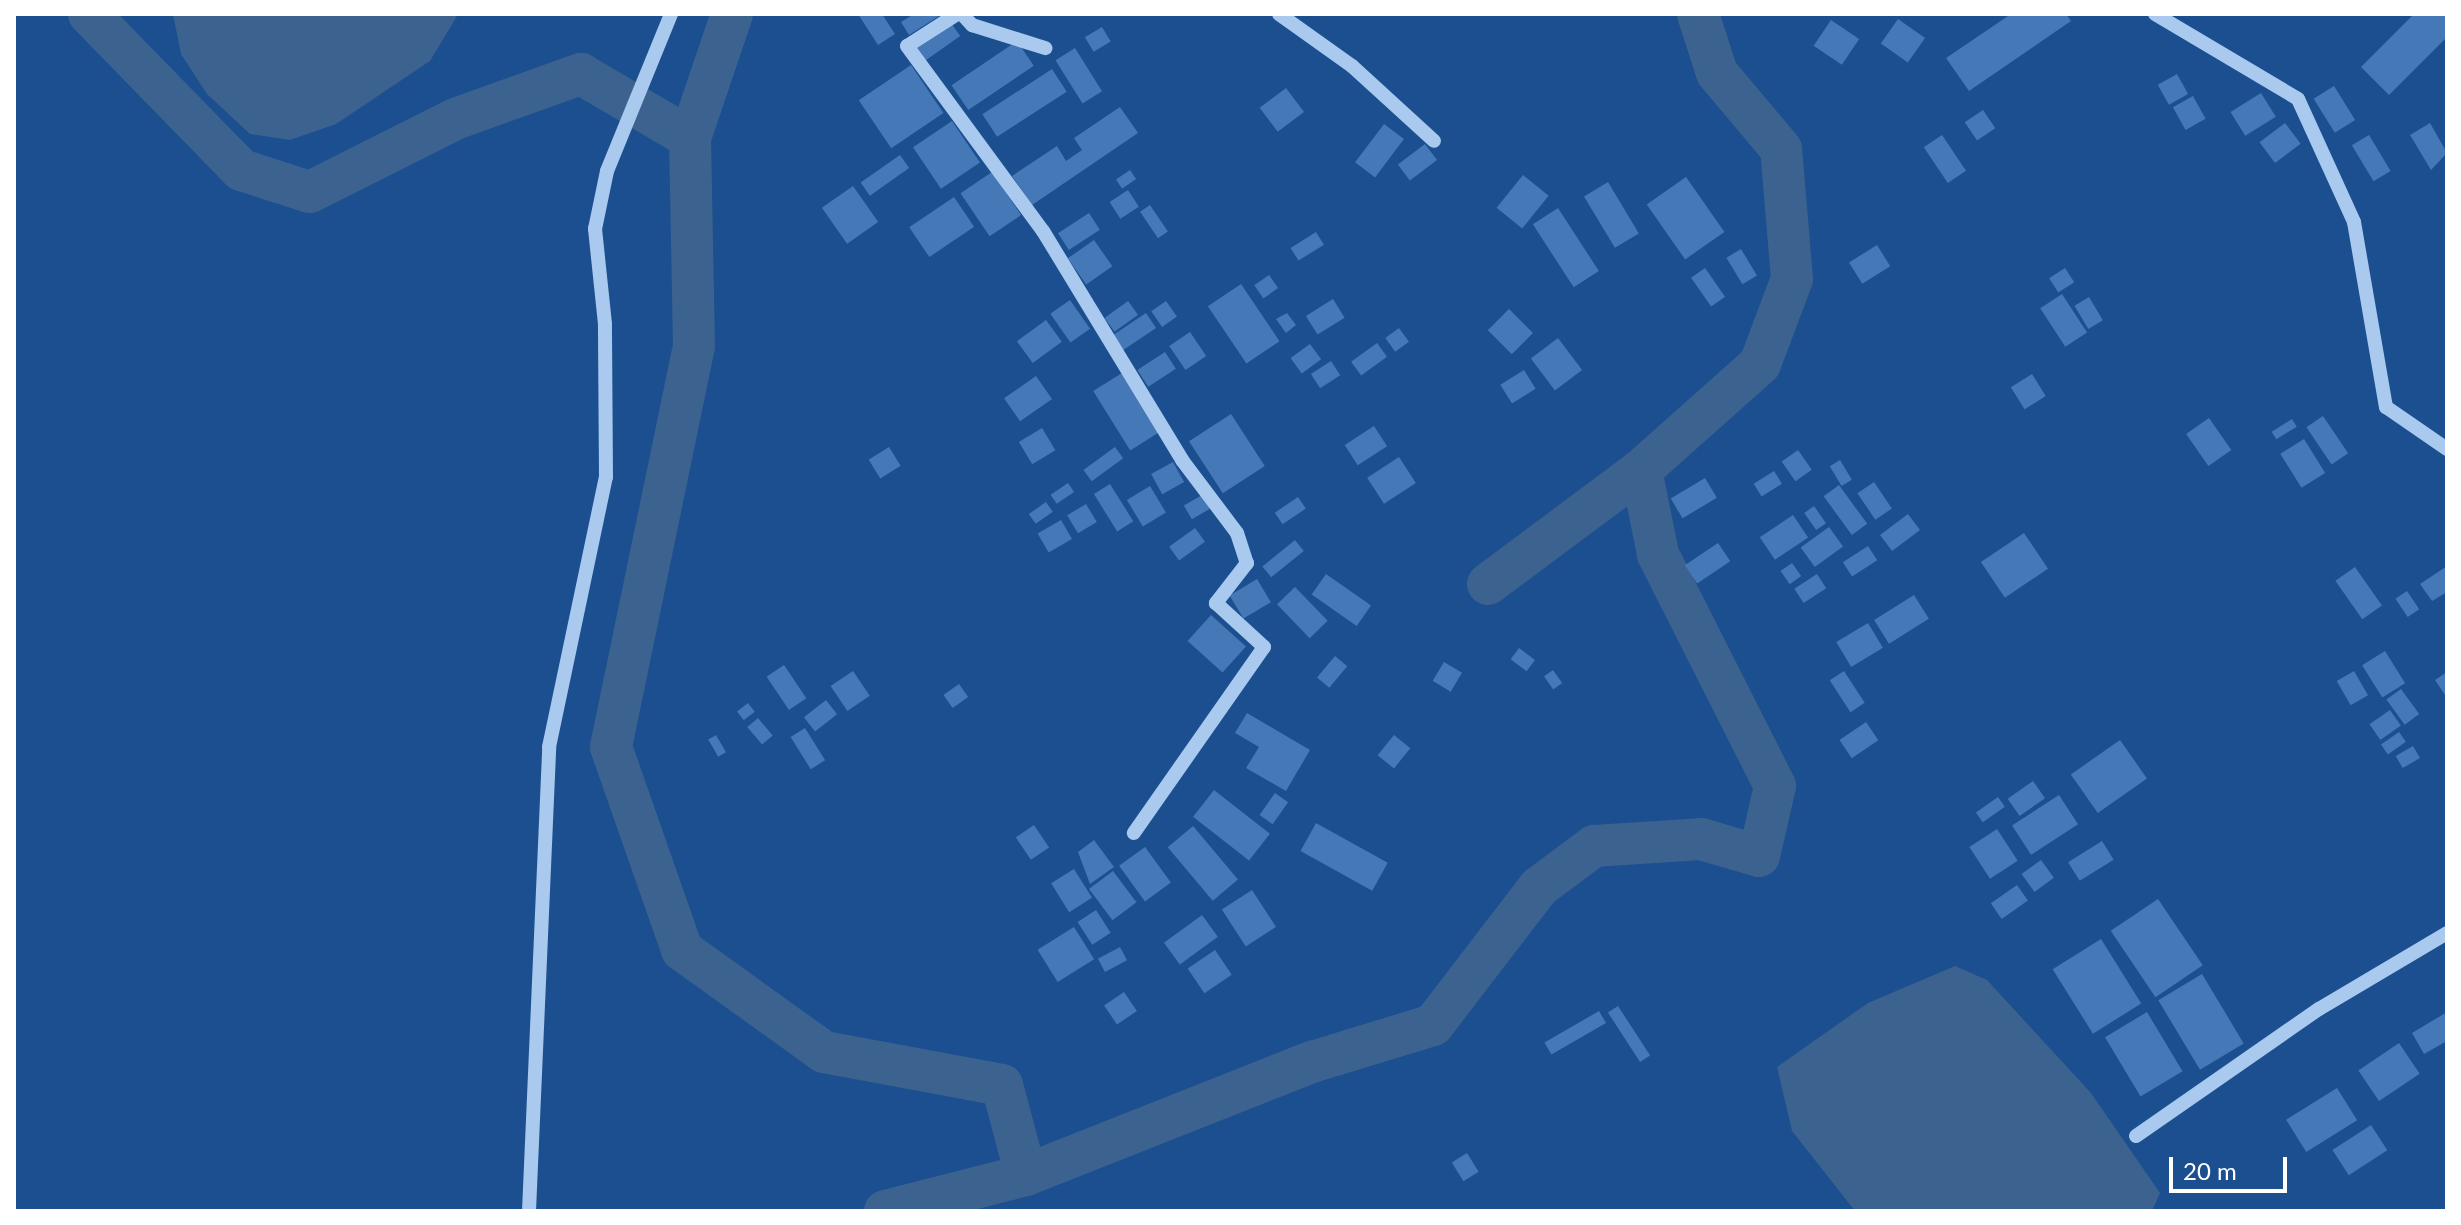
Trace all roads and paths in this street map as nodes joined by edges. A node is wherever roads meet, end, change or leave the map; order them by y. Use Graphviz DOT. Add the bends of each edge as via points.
graph roads {
  1 [pos="671,14"];
  2 [pos="960,14"];
  3 [pos="1279,14"];
  4 [pos="2155,14"];
  5 [pos="1045,48"];
  6 [pos="1434,141"];
  7 [pos="2447,449"];
  8 [pos="1134,833"];
  9 [pos="2447,933"];
  10 [pos="2136,1136"];
  11 [pos="529,1211"];
  1 -- 11 [label="street" via="607,171 595,229 605,324 606,477 549,747"];
  2 -- 5 [label="street" via="972,25"];
  2 -- 8 [label="street" via="907,46 1043,231 1182,460 1237,533 1247,563 1216,603 1264,647"];
  3 -- 6 [label="street" via="1352,66"];
  4 -- 7 [label="street" via="2298,99 2354,222 2386,407"];
  9 -- 10 [label="street" via="2319,1009"];
}
